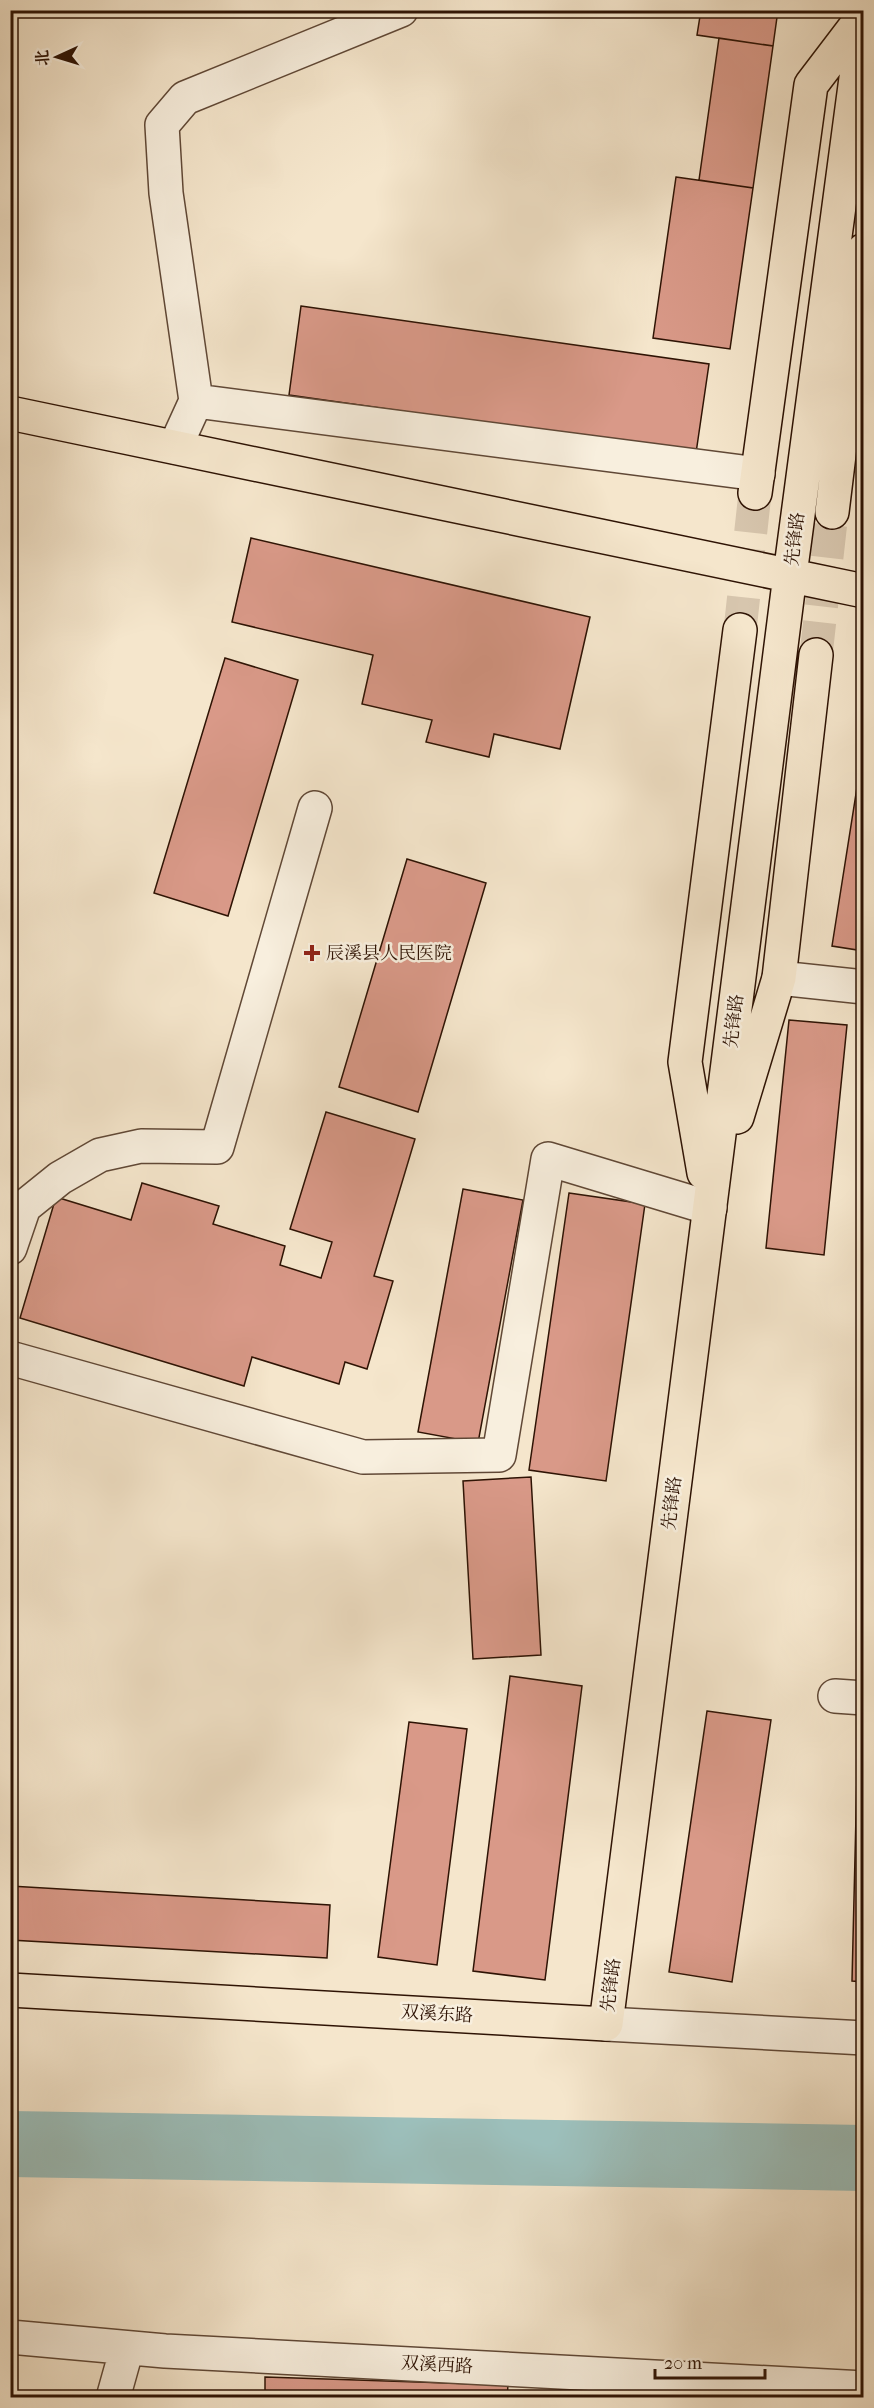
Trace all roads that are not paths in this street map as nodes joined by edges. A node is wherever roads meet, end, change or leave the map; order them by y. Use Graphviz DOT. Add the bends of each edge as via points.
graph roads {
  1 [pos="401,10"];
  2 [pos="864,17"];
  3 [pos="864,250"];
  4 [pos="196,401"];
  5 [pos="10,413"];
  6 [pos="175,447"];
  7 [pos="756,483"];
  8 [pos="832,512"];
  9 [pos="790,575"];
  10 [pos="864,591"];
  11 [pos="740,630"];
  12 [pos="816,655"];
  13 [pos="315,808"];
  14 [pos="779,978"];
  15 [pos="864,987"];
  16 [pos="710,1208"];
  17 [pos="10,1248"];
  18 [pos="10,1358"];
  19 [pos="10,1990"];
  20 [pos="606,2024"];
  21 [pos="864,2038"];
  22 [pos="10,2337"];
  23 [pos="127,2348"];
  24 [pos="864,2388"];
  25 [pos="113,2397"];
  1 -- 4 [label="street" via="185,98 162,125 166,193"];
  2 -- 7 [label="main road" via="811,85"];
  2 -- 9 [label="main road, 先锋路"];
  3 -- 8 [label="main road"];
  4 -- 6 [label="street"];
  4 -- 7 [label="street"];
  5 -- 6 [label="main road"];
  6 -- 9 [label="main road"];
  9 -- 10 [label="main road"];
  9 -- 16 [label="main road, 先锋路"];
  11 -- 16 [label="main road" via="684,1062"];
  12 -- 14 [label="main road"];
  13 -- 17 [label="street" via="217,1147 141,1146 100,1155 60,1178 24,1207"];
  14 -- 15 [label="street"];
  14 -- 16 [label="main road"];
  16 -- 18 [label="street" via="548,1159 499,1455 363,1457"];
  16 -- 20 [label="main road, 先锋路"];
  19 -- 20 [label="main road, 双溪东路"];
  20 -- 21 [label="street, 双溪东路"];
  22 -- 23 [label="street, 双溪西路"];
  23 -- 24 [label="street, 双溪西路"];
  23 -- 25 [label="street"];
}
